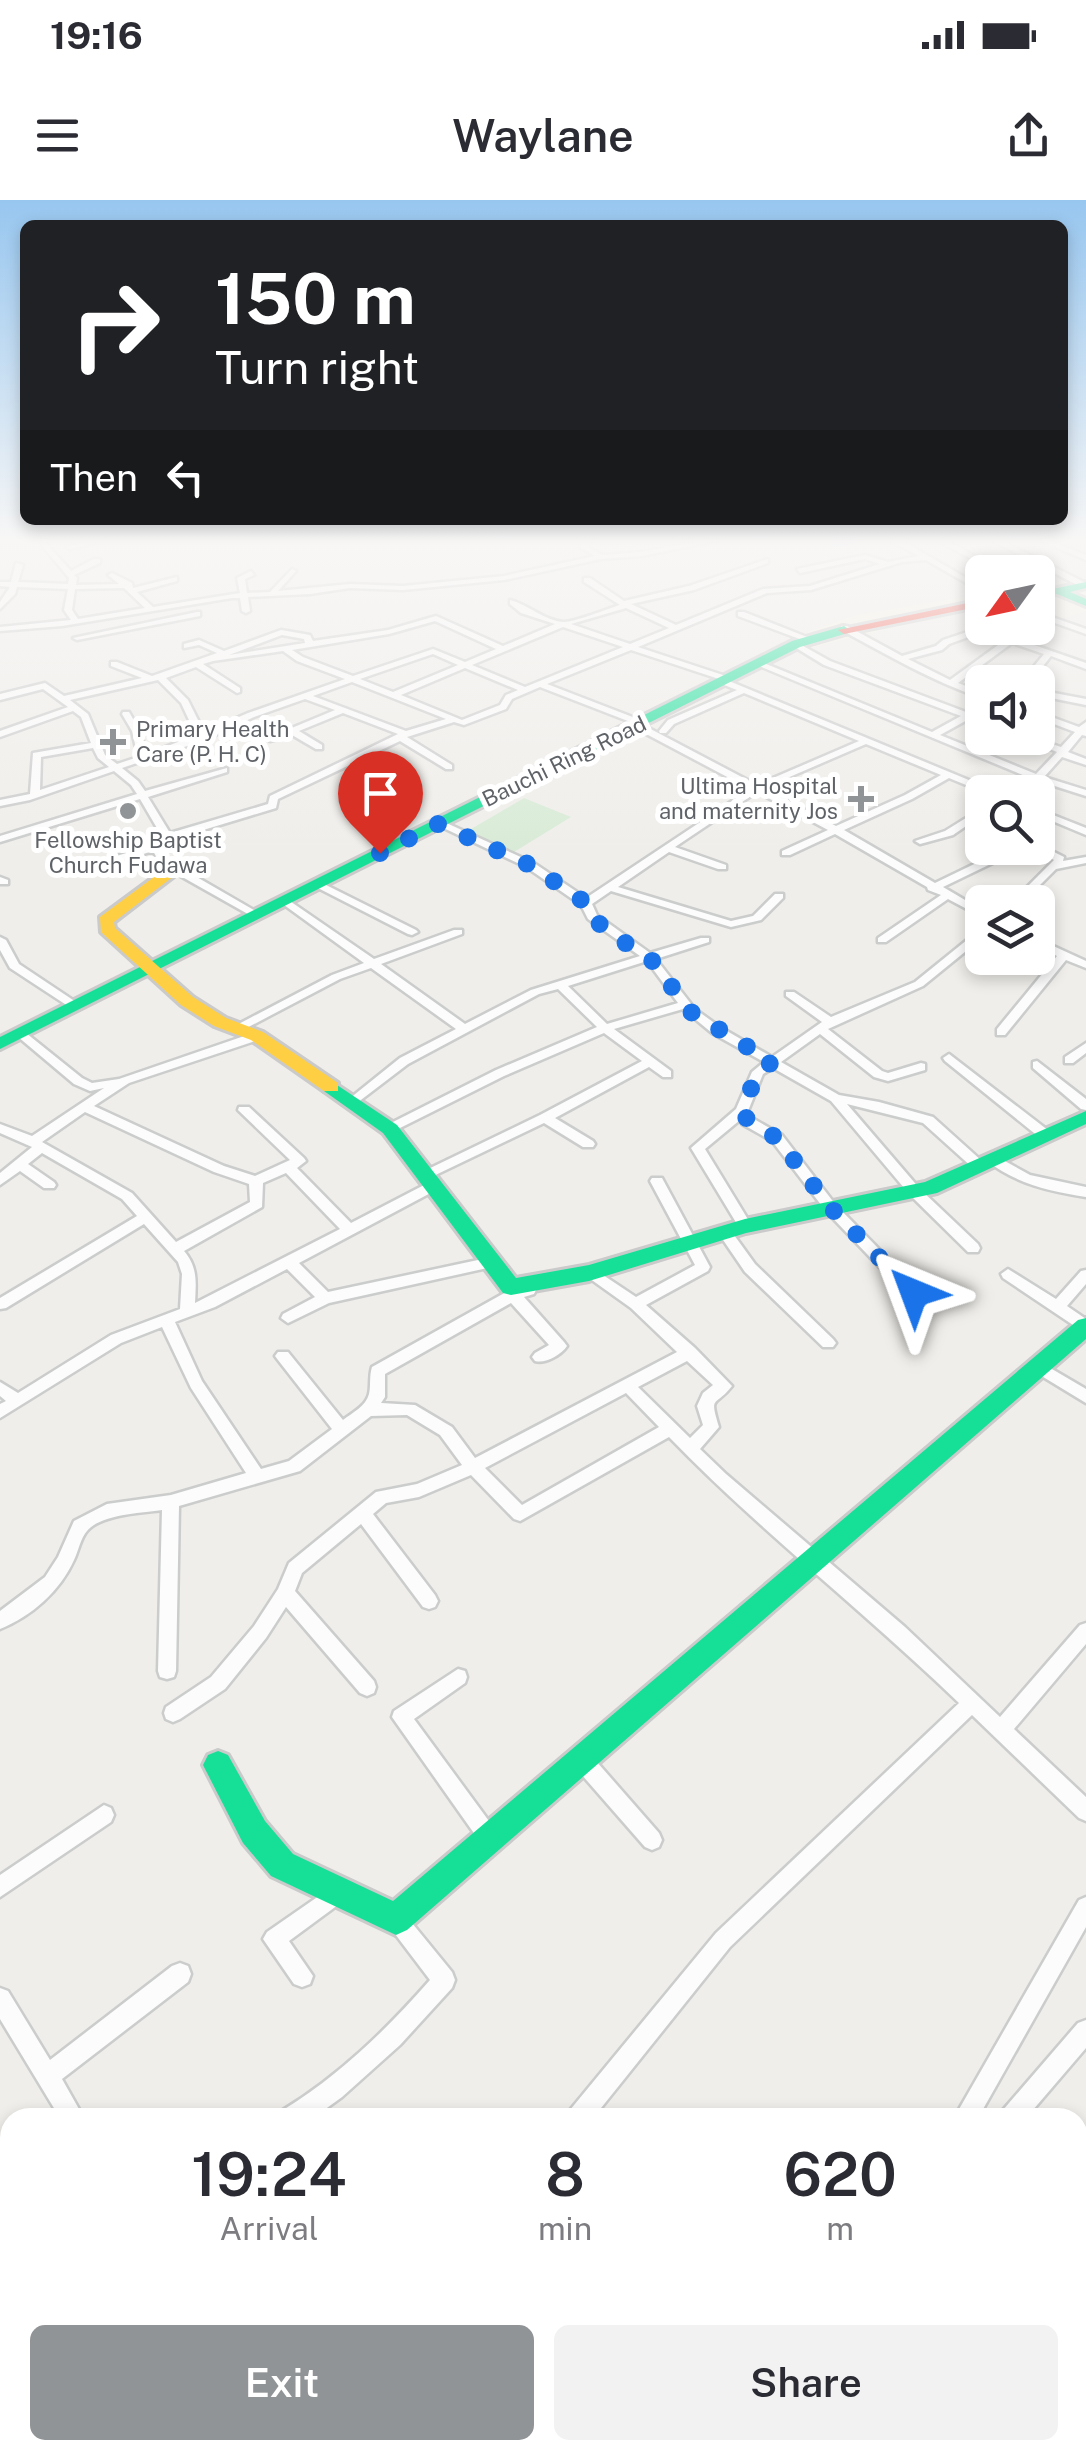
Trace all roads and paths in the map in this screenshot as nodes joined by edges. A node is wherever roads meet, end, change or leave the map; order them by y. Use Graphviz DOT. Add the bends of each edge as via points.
graph roads {
  1 [pos="192,644"];
  2 [pos="203,644"];
  3 [pos="251,644"];
  4 [pos="301,644"];
  5 [pos="492,644"];
  6 [pos="511,644"];
  7 [pos="619,644"];
  8 [pos="633,644"];
  9 [pos="797,644"];
  10 [pos="805,644"];
  11 [pos="873,644"];
  12 [pos="943,644"];
  13 [pos="1004,645"];
  14 [pos="1028,645"];
  15 [pos="187,646"];
  16 [pos="626,647"];
  17 [pos="284,648"];
  18 [pos="501,648"];
  19 [pos="1049,653"];
  20 [pos="220,657"];
  21 [pos="899,659"];
  22 [pos="756,663"];
  23 [pos="114,664"];
  24 [pos="461,664"];
  25 [pos="199,665"];
  26 [pos="1039,665"];
  27 [pos="1086,666"];
  28 [pos="156,678"];
  29 [pos="352,680"];
  30 [pos="733,684"];
  31 [pos="952,684"];
  32 [pos="543,686"];
  33 [pos="965,689"];
  34 [pos="237,690"];
  35 [pos="527,691"];
  36 [pos="394,695"];
  37 [pos="1055,696"];
  38 [pos="0,697"];
  39 [pos="307,697"];
  40 [pos="64,699"];
  41 [pos="1086,702"];
  42 [pos="75,708"];
  43 [pos="343,710"];
  44 [pos="126,714"];
  45 [pos="965,715"];
  46 [pos="965,718"];
  47 [pos="455,719"];
  48 [pos="1055,721"];
  49 [pos="668,722"];
  50 [pos="638,724"];
  51 [pos="1084,730"];
  52 [pos="292,731"];
  53 [pos="0,734"];
  54 [pos="933,734"];
  55 [pos="403,735"];
  56 [pos="202,738"];
  57 [pos="274,738"];
  58 [pos="866,742"];
  59 [pos="94,745"];
  60 [pos="319,747"];
  61 [pos="1055,749"];
  62 [pos="1062,752"];
  63 [pos="143,757"];
  64 [pos="1086,762"];
  65 [pos="115,766"];
  66 [pos="449,766"];
  67 [pos="224,770"];
  68 [pos="948,775"];
  69 [pos="1031,775"];
  70 [pos="1041,775"];
  71 [pos="965,782"];
  72 [pos="1055,783"];
  73 [pos="757,788"];
  74 [pos="1086,793"];
  75 [pos="143,794"];
  76 [pos="35,795"];
  77 [pos="0,803"];
  78 [pos="1055,819"];
  79 [pos="965,822"];
  80 [pos="438,824"];
  81 [pos="834,828"];
  82 [pos="1086,832"];
  83 [pos="0,839"];
  84 [pos="920,841"];
  85 [pos="160,843"];
  86 [pos="670,849"];
  87 [pos="786,853"];
  88 [pos="1055,853"];
  89 [pos="1086,860"];
  90 [pos="980,865"];
  91 [pos="1056,866"];
  92 [pos="85,868"];
  93 [pos="722,868"];
  94 [pos="175,869"];
  95 [pos="318,884"];
  96 [pos="1035,885"];
  97 [pos="608,886"];
  98 [pos="932,888"];
  99 [pos="779,896"];
  100 [pos="946,896"];
  101 [pos="284,900"];
  102 [pos="586,903"];
  103 [pos="965,906"];
  104 [pos="255,916"];
  105 [pos="412,932"];
  106 [pos="458,932"];
  107 [pos="0,940"];
  108 [pos="705,940"];
  109 [pos="882,940"];
  110 [pos="965,947"];
  111 [pos="1055,952"];
  112 [pos="1063,956"];
  113 [pos="650,958"];
  114 [pos="1086,965"];
  115 [pos="371,966"];
  116 [pos="152,967"];
  117 [pos="560,985"];
  118 [pos="790,994"];
  119 [pos="686,1005"];
  120 [pos="75,1006"];
  121 [pos="825,1025"];
  122 [pos="463,1028"];
  123 [pos="605,1028"];
  124 [pos="246,1032"];
  125 [pos="1001,1032"];
  126 [pos="10,1039"];
  127 [pos="1086,1048"];
  128 [pos="949,1058"];
  129 [pos="1069,1060"];
  130 [pos="649,1062"];
  131 [pos="772,1062"];
  132 [pos="1037,1065"];
  133 [pos="921,1067"];
  134 [pos="667,1074"];
  135 [pos="125,1080"];
  136 [pos="835,1098"];
  137 [pos="353,1102"];
  138 [pos="1086,1106"];
  139 [pos="87,1108"];
  140 [pos="244,1110"];
  141 [pos="742,1110"];
  142 [pos="1086,1117"];
  143 [pos="545,1118"];
  144 [pos="0,1128"];
  145 [pos="390,1129"];
  146 [pos="1044,1134"];
  147 [pos="588,1144"];
  148 [pos="36,1145"];
  149 [pos="985,1161"];
  150 [pos="20,1165"];
  151 [pos="288,1167"];
  152 [pos="0,1180"];
  153 [pos="256,1181"];
  154 [pos="429,1181"];
  155 [pos="656,1181"];
  156 [pos="49,1185"];
  157 [pos="915,1192"];
  158 [pos="1086,1192"];
  159 [pos="830,1207"];
  160 [pos="145,1217"];
  161 [pos="735,1229"];
  162 [pos="349,1230"];
  163 [pos="687,1241"];
  164 [pos="974,1248"];
  165 [pos="174,1250"];
  166 [pos="289,1262"];
  167 [pos="492,1262"];
  168 [pos="589,1273"];
  169 [pos="1008,1274"];
  170 [pos="1086,1274"];
  171 [pos="564,1279"];
  172 [pos="914,1293"];
  173 [pos="512,1295"];
  174 [pos="325,1298"];
  175 [pos="1,1304"];
  176 [pos="636,1304"];
  177 [pos="1057,1307"];
  178 [pos="187,1312"];
  179 [pos="288,1318"];
  180 [pos="166,1320"];
  181 [pos="1085,1326"];
  182 [pos="828,1343"];
  183 [pos="690,1352"];
  184 [pos="283,1356"];
  185 [pos="540,1357"];
  186 [pos="1040,1368"];
  187 [pos="627,1386"];
  188 [pos="0,1388"];
  189 [pos="1086,1397"];
  190 [pos="16,1400"];
  191 [pos="368,1410"];
  192 [pos="0,1412"];
  193 [pos="341,1429"];
  194 [pos="668,1430"];
  195 [pos="689,1450"];
  196 [pos="473,1467"];
  197 [pos="257,1477"];
  198 [pos="171,1502"];
  199 [pos="362,1513"];
  200 [pos="817,1559"];
  201 [pos="286,1593"];
  202 [pos="429,1601"];
  203 [pos="0,1621"];
  204 [pos="1086,1631"];
  205 [pos="167,1671"];
  206 [pos="458,1677"];
  207 [pos="367,1687"];
  208 [pos="973,1702"];
  209 [pos="174,1713"];
  210 [pos="1002,1729"];
  211 [pos="582,1760"];
  212 [pos="218,1764"];
  213 [pos="1086,1812"];
  214 [pos="104,1815"];
  215 [pos="490,1839"];
  216 [pos="652,1840"];
  217 [pos="0,1887"];
  218 [pos="339,1892"];
  219 [pos="1086,1907"];
  220 [pos="396,1920"];
  221 [pos="180,1974"];
  222 [pos="302,1976"];
  223 [pos="0,1999"];
  224 [pos="1086,2031"];
  225 [pos="48,2076"];
  226 [pos="68,2108"];
  227 [pos="308,2108"];
  228 [pos="586,2108"];
  229 [pos="971,2108"];
  230 [pos="1020,2108"];
  1 -- 15 [label="street"];
  2 -- 20 [label="street"];
  3 -- 20 [label="street"];
  4 -- 17 [label="street"];
  5 -- 18 [label="street"];
  6 -- 18 [label="street"];
  7 -- 16 [label="street"];
  8 -- 16 [label="street"];
  9 -- 22 [label="street, Bauchi Ring Road"];
  10 -- 45 [label="street" via="827,663"];
  11 -- 21 [label="street"];
  12 -- 21 [label="street"];
  13 -- 31 [label="street"];
  14 -- 19 [label="street"];
  16 -- 30 [label="street"];
  16 -- 32 [label="street"];
  17 -- 20 [label="street"];
  17 -- 29 [label="street"];
  18 -- 24 [label="street"];
  19 -- 26 [label="street"];
  19 -- 27 [label="street"];
  20 -- 25 [label="street"];
  21 -- 31 [label="street"];
  22 -- 30 [label="street, Bauchi Ring Road"];
  22 -- 54 [label="street"];
  23 -- 28 [label="street"];
  24 -- 29 [label="street" via="433,650"];
  24 -- 35 [label="street"];
  24 -- 36 [label="street"];
  25 -- 28 [label="street"];
  25 -- 34 [label="street"];
  28 -- 40 [label="street"];
  28 -- 56 [label="street" via="185,702"];
  29 -- 36 [label="street"];
  29 -- 39 [label="street"];
  30 -- 49 [label="street, Bauchi Ring Road"];
  30 -- 58 [label="street"];
  31 -- 33 [label="street"];
  32 -- 35 [label="street"];
  32 -- 50 [label="street"];
  35 -- 47 [label="street" via="509,696 503,707 461,723"];
  36 -- 47 [label="street"];
  37 -- 41 [label="street"];
  38 -- 40 [label="street" via="44,686"];
  39 -- 43 [label="street"];
  39 -- 56 [label="street"];
  40 -- 42 [label="street"];
  42 -- 53 [label="street"];
  42 -- 59 [label="street" via="85,716"];
  43 -- 52 [label="street"];
  43 -- 55 [label="street"];
  44 -- 63 [label="street"];
  46 -- 54 [label="street"];
  47 -- 55 [label="street"];
  48 -- 51 [label="street"];
  49 -- 50 [label="street, Bauchi Ring Road"];
  49 -- 73 [label="street"];
  50 -- 80 [label="street, Bauchi Ring Road"];
  51 -- 62 [label="street"];
  52 -- 57 [label="street"];
  52 -- 60 [label="street"];
  54 -- 69 [label="street"];
  55 -- 66 [label="street"];
  55 -- 85 [label="street" via="273,798 273,806"];
  56 -- 63 [label="street"];
  58 -- 68 [label="street"];
  58 -- 73 [label="street"];
  59 -- 65 [label="street"];
  59 -- 76 [label="street" via="36,755"];
  61 -- 62 [label="street"];
  62 -- 64 [label="street"];
  62 -- 70 [label="street"];
  63 -- 65 [label="street"];
  65 -- 75 [label="street"];
  65 -- 76 [label="street"];
  67 -- 75 [label="street"];
  68 -- 71 [label="street"];
  68 -- 81 [label="street" via="910,800"];
  72 -- 74 [label="street"];
  73 -- 81 [label="street"];
  73 -- 86 [label="street"];
  75 -- 83 [label="street"];
  75 -- 85 [label="street" via="162,826"];
  76 -- 77 [label="street"];
  78 -- 82 [label="street"];
  79 -- 84 [label="street"];
  80 -- 95 [label="street, Bauchi Ring Road"];
  80 -- 102 [label="street" via="530,865"];
  81 -- 87 [label="street"];
  81 -- 98 [label="street"];
  85 -- 92 [label="street"];
  85 -- 94 [label="street" via="165,863"];
  86 -- 93 [label="street"];
  86 -- 97 [label="street"];
  88 -- 91 [label="street"];
  89 -- 91 [label="street"];
  90 -- 98 [label="street"];
  91 -- 96 [label="street"];
  94 -- 104 [label="street"];
  94 -- 116 [label="street" via="106,920 107,930"];
  95 -- 101 [label="street, Bauchi Ring Road"];
  95 -- 105 [label="street"];
  97 -- 99 [label="street" via="731,924 757,918"];
  97 -- 102 [label="street"];
  98 -- 100 [label="street"];
  100 -- 103 [label="street"];
  100 -- 109 [label="street"];
  101 -- 104 [label="street, Bauchi Ring Road"];
  101 -- 115 [label="street"];
  102 -- 113 [label="street" via="606,931"];
  104 -- 116 [label="street, Bauchi Ring Road"];
  106 -- 115 [label="street"];
  107 -- 120 [label="street" via="14,966"];
  108 -- 113 [label="street"];
  110 -- 121 [label="street" via="920,984"];
  111 -- 112 [label="street"];
  112 -- 114 [label="street"];
  112 -- 125 [label="street"];
  113 -- 117 [label="street"];
  113 -- 119 [label="street"];
  115 -- 122 [label="street"];
  115 -- 124 [label="street" via="336,978"];
  116 -- 120 [label="street, Bauchi Ring Road"];
  116 -- 124 [label="street" via="186,1001"];
  117 -- 122 [label="street"];
  117 -- 123 [label="street"];
  118 -- 121 [label="street"];
  119 -- 123 [label="street"];
  119 -- 131 [label="street"];
  120 -- 126 [label="street, Bauchi Ring Road"];
  121 -- 131 [label="street"];
  121 -- 133 [label="street" via="878,1074"];
  122 -- 137 [label="street" via="404,1061"];
  123 -- 130 [label="street"];
  123 -- 145 [label="street"];
  124 -- 135 [label="street"];
  124 -- 137 [label="street"];
  126 -- 135 [label="street" via="90,1087"];
  127 -- 129 [label="street"];
  128 -- 146 [label="street"];
  130 -- 134 [label="street"];
  130 -- 143 [label="street"];
  131 -- 136 [label="street"];
  131 -- 141 [label="street" via="758,1072"];
  132 -- 138 [label="street"];
  135 -- 139 [label="street"];
  136 -- 149 [label="street" via="928,1120"];
  136 -- 157 [label="street"];
  137 -- 145 [label="street"];
  139 -- 148 [label="street"];
  139 -- 153 [label="street"];
  140 -- 151 [label="street" via="298,1161"];
  141 -- 159 [label="street" via="777,1138"];
  141 -- 161 [label="street" via="698,1148"];
  142 -- 146 [label="street"];
  143 -- 147 [label="street"];
  143 -- 154 [label="street"];
  144 -- 148 [label="street"];
  145 -- 154 [label="street"];
  146 -- 149 [label="street"];
  148 -- 150 [label="street"];
  148 -- 160 [label="street" via="127,1196"];
  149 -- 157 [label="street"];
  149 -- 158 [label="street" via="1040,1187"];
  150 -- 152 [label="street"];
  150 -- 156 [label="street"];
  151 -- 153 [label="street"];
  151 -- 162 [label="street"];
  153 -- 165 [label="street" via="257,1204"];
  154 -- 162 [label="street"];
  154 -- 167 [label="street"];
  155 -- 163 [label="street"];
  157 -- 159 [label="street"];
  157 -- 164 [label="street"];
  159 -- 161 [label="street"];
  159 -- 172 [label="street"];
  160 -- 165 [label="street"];
  160 -- 175 [label="street"];
  161 -- 163 [label="street"];
  161 -- 182 [label="street" via="750,1268"];
  162 -- 166 [label="street"];
  163 -- 168 [label="street"];
  163 -- 176 [label="street" via="703,1267"];
  165 -- 178 [label="street" via="189,1274"];
  166 -- 174 [label="street"];
  166 -- 178 [label="street"];
  167 -- 171 [label="street" via="511,1287"];
  167 -- 174 [label="street"];
  168 -- 171 [label="street"];
  168 -- 176 [label="street"];
  169 -- 177 [label="street"];
  170 -- 177 [label="street"];
  171 -- 173 [label="street"];
  173 -- 185 [label="street" via="558,1346"];
  173 -- 191 [label="street" via="377,1372 377,1397"];
  174 -- 179 [label="street"];
  176 -- 183 [label="street"];
  177 -- 181 [label="street"];
  178 -- 180 [label="street"];
  180 -- 190 [label="street" via="116,1339"];
  180 -- 197 [label="street" via="196,1384"];
  181 -- 186 [label="street"];
  183 -- 187 [label="street"];
  183 -- 195 [label="street" via="725,1387 706,1402 711,1427"];
  184 -- 193 [label="street"];
  186 -- 189 [label="street"];
  186 -- 200 [label="street"];
  187 -- 194 [label="street"];
  187 -- 196 [label="street"];
  188 -- 190 [label="street"];
  190 -- 192 [label="street"];
  191 -- 193 [label="street"];
  191 -- 196 [label="street" via="409,1409 446,1431"];
  193 -- 197 [label="street" via="294,1466"];
  194 -- 195 [label="street"];
  194 -- 196 [label="street" via="520,1514"];
  195 -- 200 [label="street"];
  196 -- 199 [label="street" via="420,1490 382,1496"];
  197 -- 198 [label="street"];
  198 -- 203 [label="street" via="107,1511 80,1526 65,1568 47,1591"];
  198 -- 205 [label="street"];
  199 -- 201 [label="street" via="295,1568"];
  199 -- 202 [label="street"];
  200 -- 208 [label="street"];
  200 -- 211 [label="street"];
  201 -- 207 [label="street"];
  201 -- 209 [label="street" via="218,1682"];
  204 -- 210 [label="street"];
  206 -- 215 [label="street" via="401,1717"];
  208 -- 210 [label="street"];
  208 -- 228 [label="street" via="722,1940"];
  210 -- 213 [label="street"];
  211 -- 215 [label="street"];
  211 -- 216 [label="street"];
  212 -- 218 [label="street" via="254,1832 282,1865"];
  214 -- 217 [label="street"];
  215 -- 220 [label="street"];
  218 -- 220 [label="street"];
  218 -- 222 [label="street" via="274,1939"];
  219 -- 229 [label="street"];
  220 -- 227 [label="street" via="444,1980 389,2044"];
  221 -- 225 [label="street"];
  223 -- 225 [label="street"];
  224 -- 230 [label="street"];
  225 -- 226 [label="street"];
}
